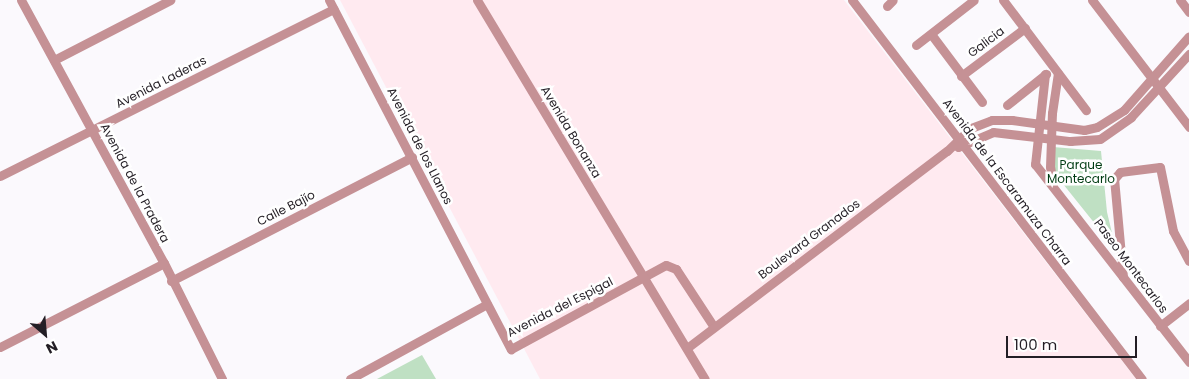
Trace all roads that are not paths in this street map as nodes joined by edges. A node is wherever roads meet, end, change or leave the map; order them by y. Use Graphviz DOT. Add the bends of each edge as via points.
graph roads {
  1 [pos="21,0"];
  2 [pos="170,0"];
  3 [pos="329,0"];
  4 [pos="477,0"];
  5 [pos="852,0"];
  6 [pos="974,0"];
  7 [pos="1003,0"];
  8 [pos="1092,0"];
  9 [pos="1180,0"];
  10 [pos="334,9"];
  11 [pos="1189,12"];
  12 [pos="1025,28"];
  13 [pos="931,34"];
  14 [pos="1189,36"];
  15 [pos="916,45"];
  16 [pos="1189,54"];
  17 [pos="54,60"];
  18 [pos="1056,70"];
  19 [pos="1045,74"];
  20 [pos="962,76"];
  21 [pos="1152,77"];
  22 [pos="1159,87"];
  23 [pos="982,102"];
  24 [pos="1008,105"];
  25 [pos="1086,110"];
  26 [pos="1038,124"];
  27 [pos="1052,126"];
  28 [pos="1189,126"];
  29 [pos="93,130"];
  30 [pos="1036,136"];
  31 [pos="1052,138"];
  32 [pos="961,141"];
  33 [pos="412,157"];
  34 [pos="0,176"];
  35 [pos="1053,185"];
  36 [pos="1189,261"];
  37 [pos="164,263"];
  38 [pos="1124,277"];
  39 [pos="644,278"];
  40 [pos="171,281"];
  41 [pos="1189,303"];
  42 [pos="487,304"];
  43 [pos="1160,326"];
  44 [pos="714,327"];
  45 [pos="0,347"];
  46 [pos="687,348"];
  47 [pos="1189,362"];
  48 [pos="222,379"];
  49 [pos="350,379"];
  50 [pos="705,379"];
  51 [pos="1142,379"];
  1 -- 17 [label="street, Avenida de la Pradera"];
  2 -- 17 [label="street"];
  3 -- 10 [label="street, Avenida de los Llanos"];
  4 -- 39 [label="street, Avenida Bonanza"];
  5 -- 32 [label="street, Avenida de la Escaramuza Charra"];
  6 -- 13 [label="street"];
  7 -- 12 [label="street"];
  8 -- 21 [label="street"];
  9 -- 11 [label="street"];
  10 -- 29 [label="street, Avenida Laderas"];
  10 -- 33 [label="street, Avenida de los Llanos"];
  12 -- 18 [label="street"];
  12 -- 20 [label="street, Galicia"];
  13 -- 15 [label="street"];
  13 -- 20 [label="street"];
  14 -- 21 [label="street, Boulevard Granados"];
  16 -- 22 [label="street, Boulevard Granados"];
  17 -- 29 [label="street, Avenida de la Pradera"];
  18 -- 19 [label="street"];
  18 -- 25 [label="street"];
  18 -- 27 [label="street"];
  19 -- 24 [label="street"];
  19 -- 26 [label="street, Paseo Montecarlos"];
  20 -- 23 [label="street"];
  21 -- 22 [label="street"];
  21 -- 27 [label="street, Boulevard Granados" via="1112,119 1084,130"];
  22 -- 28 [label="street"];
  22 -- 31 [label="street, Boulevard Granados" via="1117,130 1100,139 1088,142"];
  26 -- 27 [label="street, Boulevard Granados"];
  26 -- 30 [label="street, Paseo Montecarlos"];
  26 -- 32 [label="street, Boulevard Granados" via="992,120 971,128"];
  27 -- 31 [label="street"];
  29 -- 34 [label="street, Avenida Laderas"];
  29 -- 37 [label="street, Avenida de la Pradera"];
  30 -- 31 [label="street, Boulevard Granados"];
  30 -- 32 [label="street, Boulevard Granados" via="994,132"];
  30 -- 35 [label="street, Paseo Montecarlos" via="1035,164"];
  31 -- 35 [label="street" via="1050,167"];
  32 -- 44 [label="street, Boulevard Granados"];
  32 -- 51 [label="street, Avenida de la Escaramuza Charra"];
  33 -- 40 [label="street, Calle Bajío"];
  33 -- 42 [label="street, Avenida de los Llanos"];
  35 -- 38 [label="street, Paseo Montecarlos"];
  36 -- 38 [label="street" via="1173,231 1160,166 1120,172 1114,179"];
  37 -- 40 [label="street, Avenida de la Pradera"];
  37 -- 45 [label="street"];
  38 -- 43 [label="street, Paseo Montecarlos"];
  39 -- 42 [label="street, Avenida del Espigal" via="511,349"];
  39 -- 44 [label="street" via="661,266 672,266"];
  39 -- 46 [label="street, Avenida Bonanza"];
  40 -- 48 [label="street, Avenida de la Pradera"];
  41 -- 43 [label="street"];
  42 -- 49 [label="street"];
  43 -- 47 [label="street, Paseo Montecarlos"];
  44 -- 46 [label="street, Boulevard Granados"];
  46 -- 50 [label="street, Avenida Bonanza"];
}
